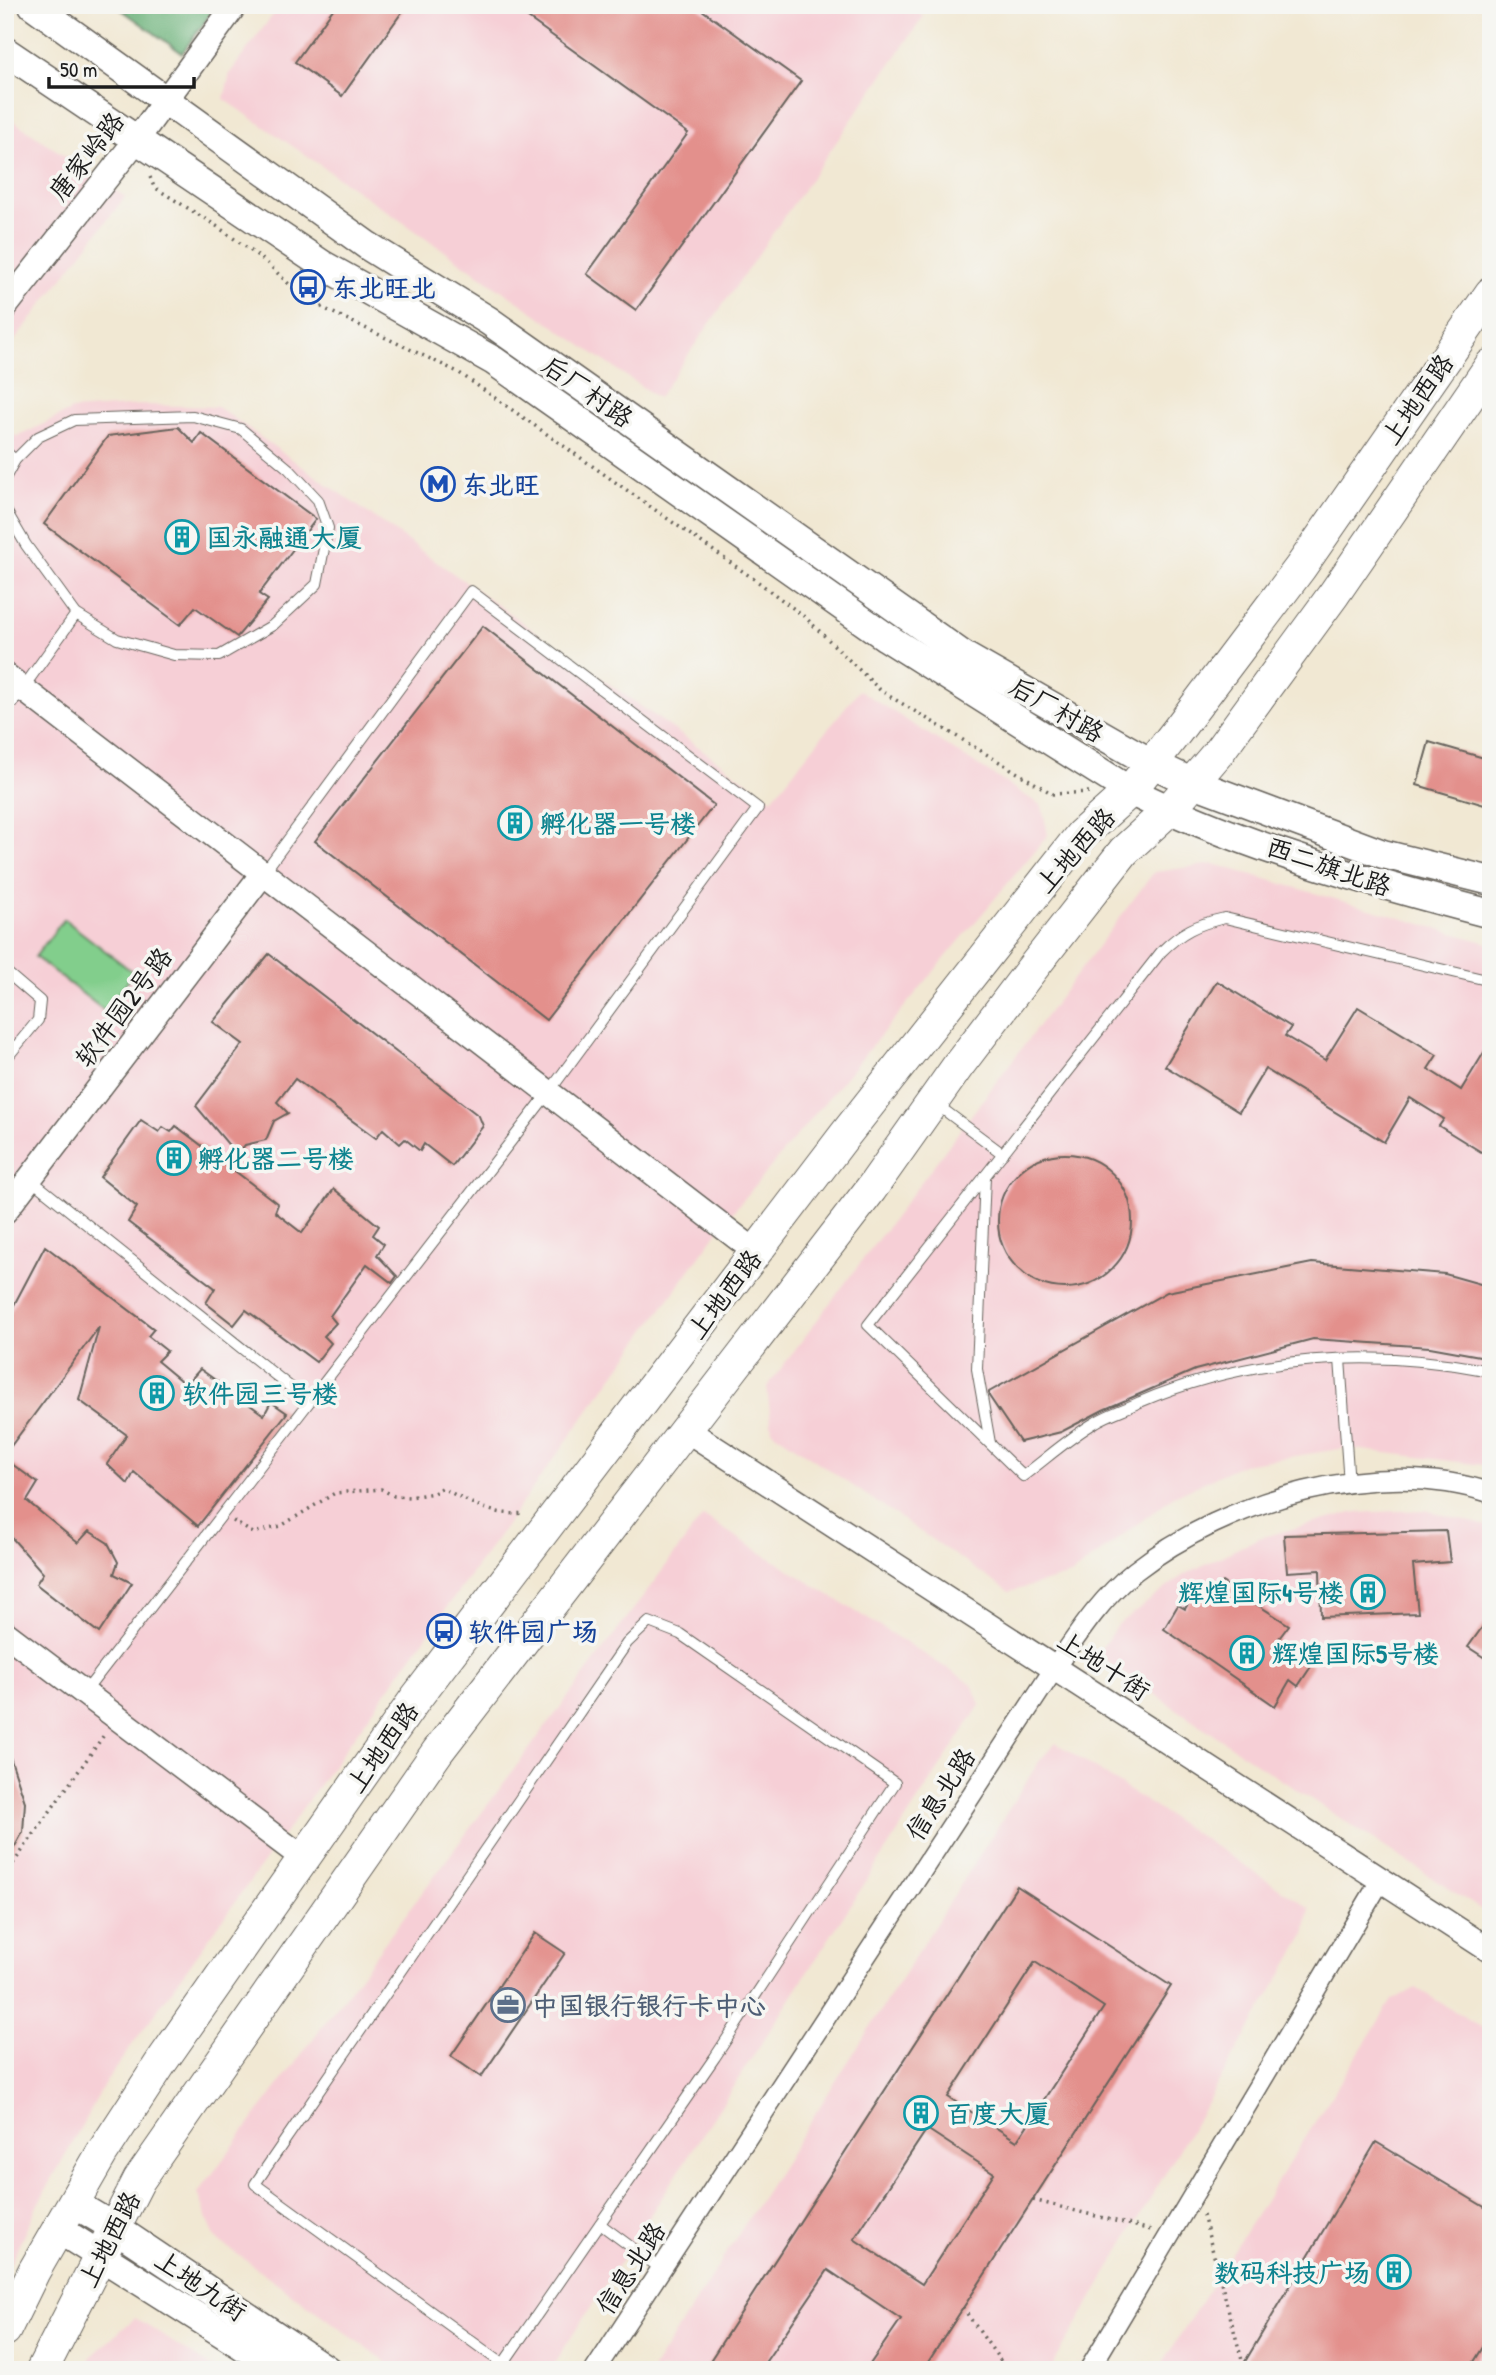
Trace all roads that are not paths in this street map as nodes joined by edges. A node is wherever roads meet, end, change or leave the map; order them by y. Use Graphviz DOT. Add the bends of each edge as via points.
graph roads {
  1 [pos="33,5"];
  2 [pos="234,5"];
  3 [pos="5,51"];
  4 [pos="166,100"];
  5 [pos="138,138"];
  6 [pos="1491,293"];
  7 [pos="5,307"];
  8 [pos="1491,365"];
  9 [pos="5,451"];
  10 [pos="15,460"];
  11 [pos="5,478"];
  12 [pos="5,509"];
  13 [pos="76,614"];
  14 [pos="14,682"];
  15 [pos="5,713"];
  16 [pos="1151,763"];
  17 [pos="1191,782"];
  18 [pos="1130,791"];
  19 [pos="1169,810"];
  20 [pos="264,872"];
  21 [pos="1491,881"];
  22 [pos="1491,914"];
  23 [pos="5,971"];
  24 [pos="1491,981"];
  25 [pos="5,1060"];
  26 [pos="549,1092"];
  27 [pos="933,1101"];
  28 [pos="1003,1154"];
  29 [pos="985,1176"];
  30 [pos="30,1179"];
  31 [pos="5,1211"];
  32 [pos="756,1252"];
  33 [pos="1340,1359"];
  34 [pos="1491,1371"];
  35 [pos="309,1402"];
  36 [pos="685,1429"];
  37 [pos="990,1443"];
  38 [pos="1349,1484"];
  39 [pos="1491,1493"];
  40 [pos="5,1633"];
  41 [pos="1054,1669"];
  42 [pos="85,1692"];
  43 [pos="303,1858"];
  44 [pos="1381,1880"];
  45 [pos="1491,1951"];
  46 [pos="66,2216"];
  47 [pos="600,2224"];
  48 [pos="108,2241"];
  49 [pos="661,2269"];
  50 [pos="5,2330"];
  51 [pos="42,2370"];
  52 [pos="281,2370"];
  53 [pos="327,2370"];
  54 [pos="595,2370"];
  55 [pos="1089,2370"];
  1 -- 4 [label="main road, 后厂村路"];
  2 -- 4 [label="street, 唐家岭路"];
  3 -- 5 [label="main road, 后厂村路"];
  4 -- 5 [label="street, 唐家岭路"];
  4 -- 16 [label="main road, 后厂村路" via="368,246 489,321 964,656"];
  5 -- 7 [label="street, 唐家岭路"];
  5 -- 18 [label="main road, 后厂村路" via="323,265 494,361 886,637"];
  6 -- 16 [label="main road, 上地西路" via="1300,568"];
  8 -- 17 [label="main road, 上地西路" via="1334,594 1217,754"];
  9 -- 10 [label="lane"];
  10 -- 11 [label="lane"];
  10 -- 13 [label="lane" via="38,437 74,420 193,416 241,429 318,500 328,528 317,584 274,625 219,656 174,655 129,643"];
  12 -- 13 [label="lane"];
  13 -- 14 [label="lane"];
  14 -- 15 [label="lane"];
  14 -- 20 [label="street"];
  16 -- 17 [label="main road, 后厂村路"];
  16 -- 18 [label="main road, 上地西路"];
  17 -- 19 [label="main road, 上地西路"];
  17 -- 21 [label="main road, 西二旗北路" via="1383,854"];
  18 -- 19 [label="main road, 后厂村路"];
  18 -- 32 [label="main road, 上地西路" via="1081,835"];
  19 -- 22 [label="main road, 西二旗北路" via="1374,884"];
  19 -- 27 [label="main road, 上地西路" via="1124,852"];
  20 -- 26 [label="street"];
  20 -- 26 [label="lane" via="471,591 758,808"];
  20 -- 30 [label="street, 软件园2号路"];
  23 -- 25 [label="lane" via="40,1002 38,1020"];
  24 -- 28 [label="lane" via="1225,918 1202,923 1179,933 1161,951"];
  26 -- 32 [label="street"];
  26 -- 35 [label="lane"];
  27 -- 28 [label="lane"];
  27 -- 36 [label="main road, 上地西路" via="871,1189"];
  28 -- 29 [label="lane"];
  29 -- 37 [label="lane" via="976,1369"];
  29 -- 37 [label="lane" via="869,1325"];
  30 -- 31 [label="street, 软件园2号路"];
  30 -- 35 [label="lane"];
  32 -- 43 [label="main road, 上地西路" via="425,1687"];
  33 -- 34 [label="lane" via="1393,1358"];
  33 -- 37 [label="lane" via="1241,1369 1167,1391 1096,1421 1023,1476"];
  33 -- 38 [label="lane"];
  35 -- 42 [label="lane"];
  36 -- 41 [label="street, 上地十街"];
  36 -- 48 [label="main road, 上地西路" via="438,1751 139,2180"];
  38 -- 39 [label="street, 信息北路" via="1427,1481"];
  38 -- 41 [label="street, 信息北路" via="1250,1507 1191,1535 1135,1571 1102,1602"];
  40 -- 42 [label="street"];
  41 -- 44 [label="street, 上地十街"];
  41 -- 49 [label="street, 信息北路"];
  42 -- 43 [label="street"];
  43 -- 46 [label="main road, 上地西路" via="162,2061"];
  44 -- 45 [label="street, 上地十街"];
  44 -- 55 [label="street"];
  46 -- 48 [label="main road"];
  46 -- 50 [label="main road, 上地西路"];
  47 -- 47 [label="lane" via="503,2364 255,2184 627,1643 649,1622 680,1634 895,1783"];
  47 -- 49 [label="lane"];
  48 -- 51 [label="main road, 上地西路"];
  48 -- 52 [label="main road, 上地九街"];
  48 -- 53 [label="main road, 上地九街"];
  49 -- 54 [label="street, 信息北路"];
}
